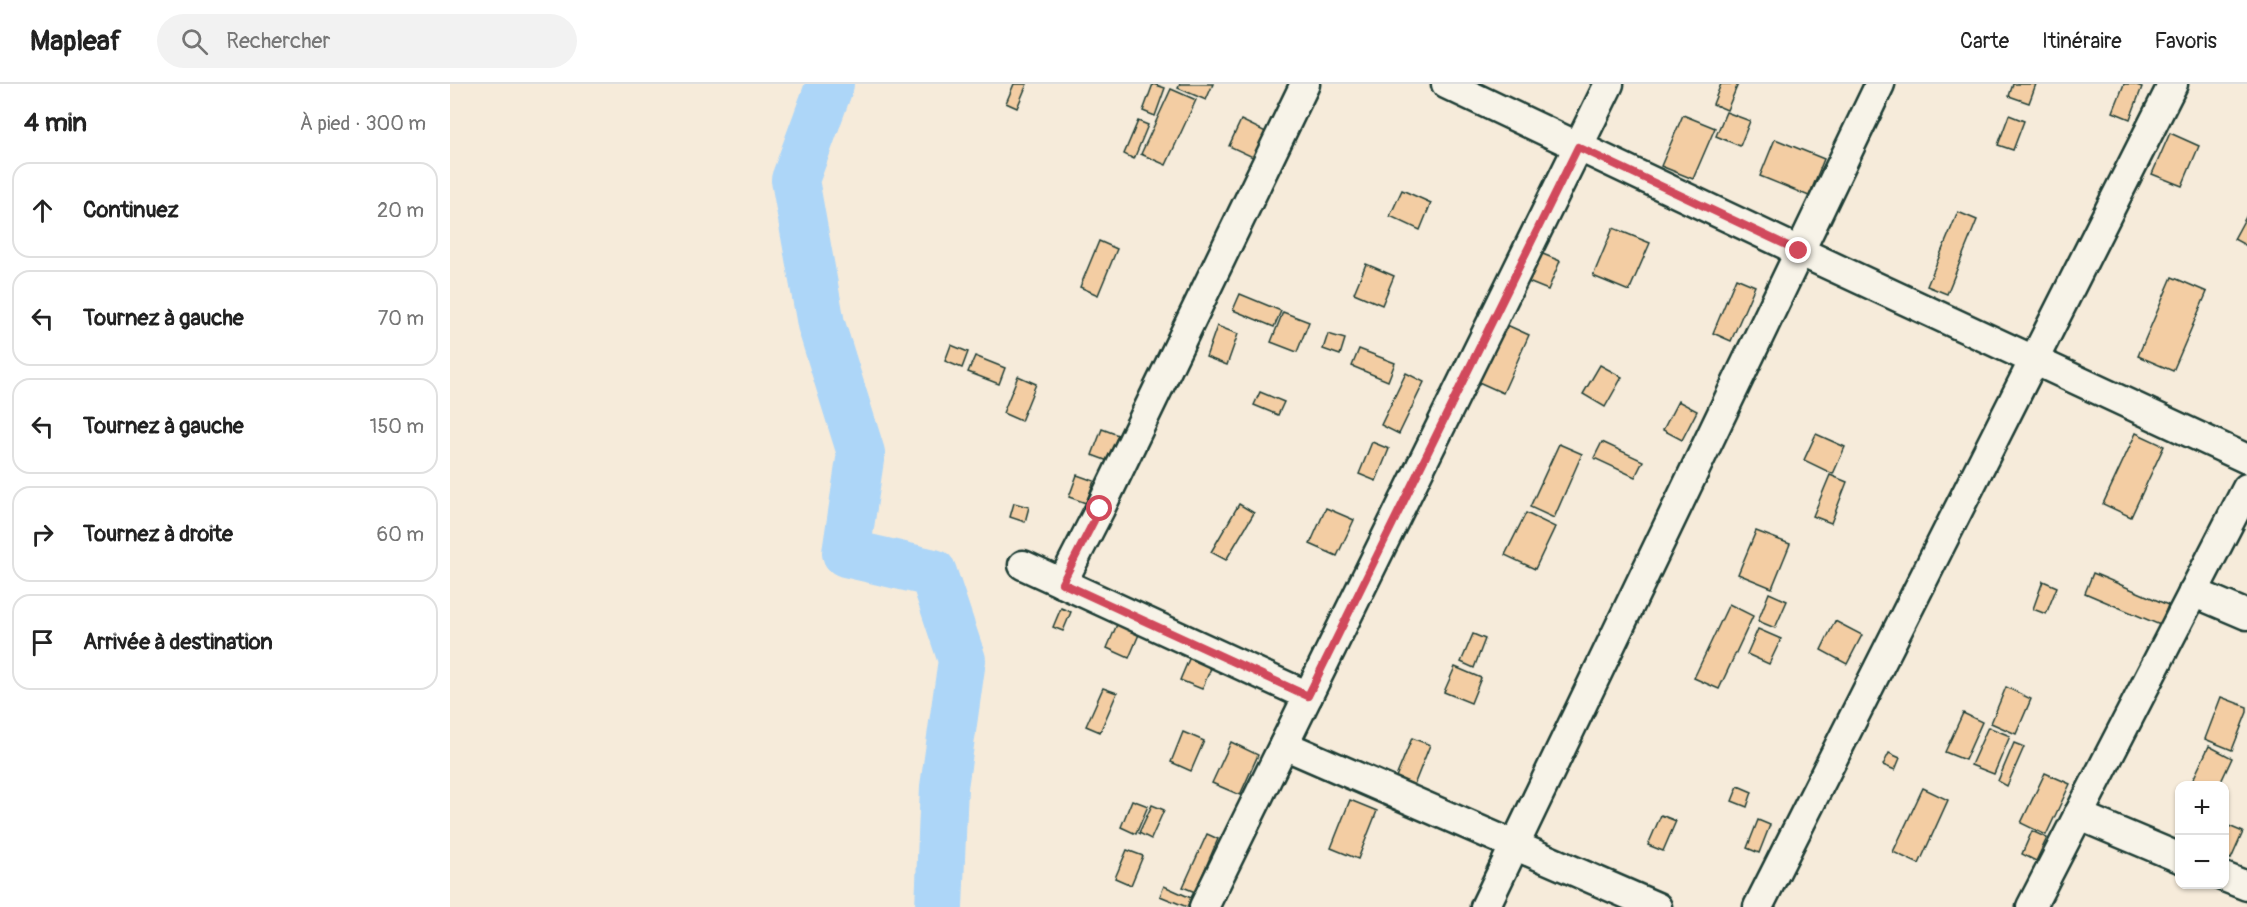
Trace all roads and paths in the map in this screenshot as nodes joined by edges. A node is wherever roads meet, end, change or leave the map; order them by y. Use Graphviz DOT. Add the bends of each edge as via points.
graph roads {
  1 [pos="1305,84"];
  2 [pos="1446,84"];
  3 [pos="1609,84"];
  4 [pos="1880,84"];
  5 [pos="2174,84"];
  6 [pos="1578,147"];
  7 [pos="1799,251"];
  8 [pos="2034,360"];
  9 [pos="2247,459"];
  10 [pos="2247,488"];
  11 [pos="1023,565"];
  12 [pos="1062,583"];
  13 [pos="2193,592"];
  14 [pos="2247,615"];
  15 [pos="1308,696"];
  16 [pos="1284,745"];
  17 [pos="2078,815"];
  18 [pos="1515,845"];
  19 [pos="2175,856"];
  20 [pos="2229,879"];
  21 [pos="2247,886"];
  22 [pos="1204,907"];
  23 [pos="1485,907"];
  24 [pos="1657,907"];
  25 [pos="1758,907"];
  26 [pos="2031,907"];
  1 -- 12 [label="street"];
  2 -- 6 [label="street"];
  3 -- 6 [label="street"];
  4 -- 7 [label="street"];
  5 -- 8 [label="street"];
  6 -- 7 [label="street"];
  6 -- 15 [label="street"];
  7 -- 8 [label="street"];
  7 -- 18 [label="street"];
  8 -- 9 [label="street"];
  8 -- 25 [label="street"];
  10 -- 13 [label="street"];
  11 -- 12 [label="street"];
  12 -- 15 [label="street"];
  13 -- 14 [label="street"];
  13 -- 17 [label="street"];
  15 -- 16 [label="street"];
  16 -- 18 [label="street"];
  16 -- 22 [label="street"];
  17 -- 19 [label="street"];
  17 -- 26 [label="street"];
  18 -- 23 [label="street"];
  18 -- 24 [label="street"];
  20 -- 21 [label="street"];
}
